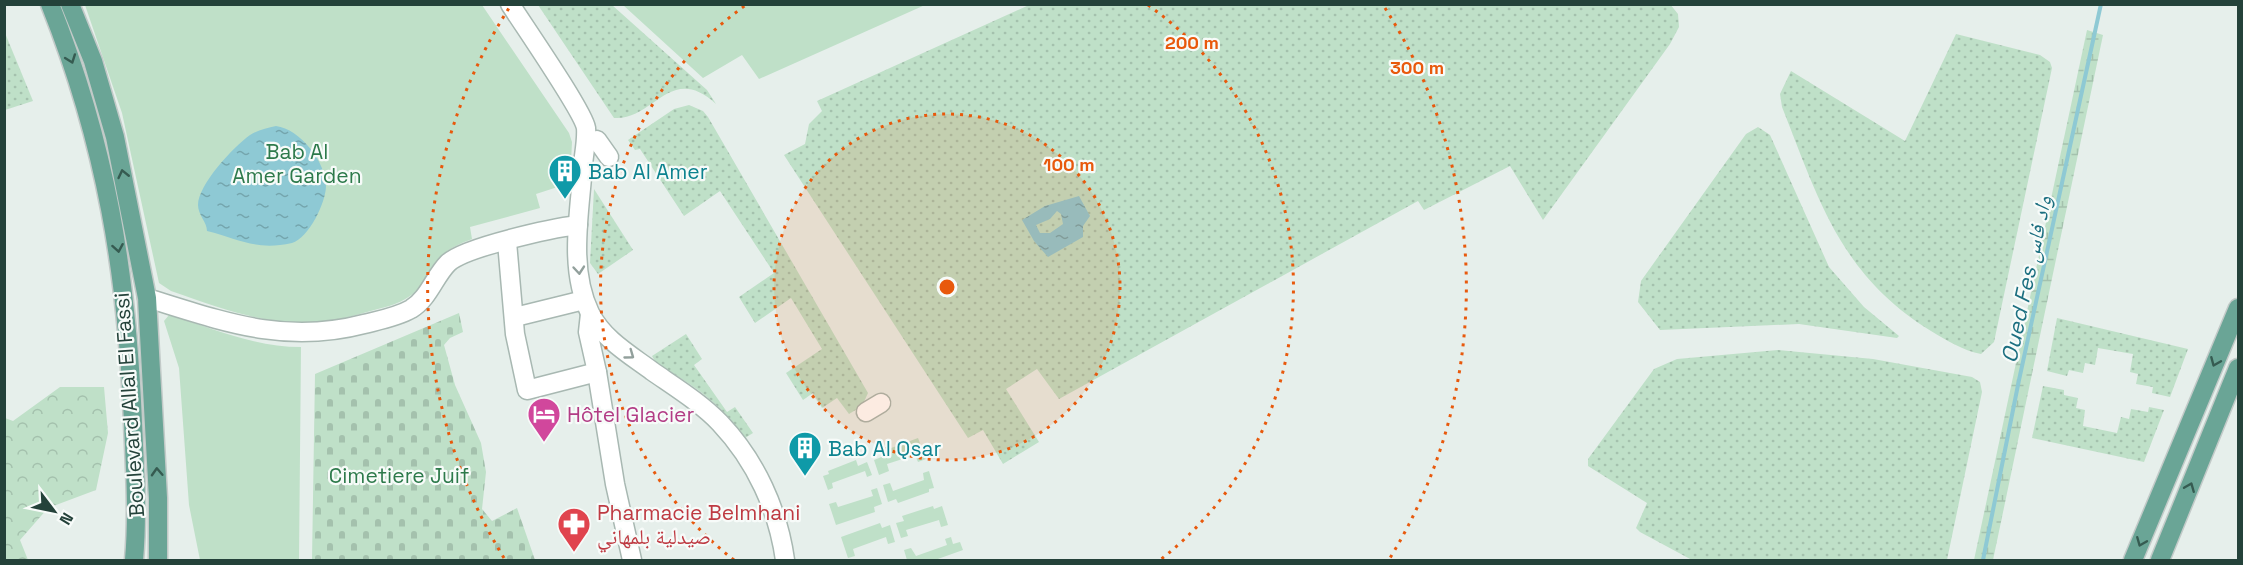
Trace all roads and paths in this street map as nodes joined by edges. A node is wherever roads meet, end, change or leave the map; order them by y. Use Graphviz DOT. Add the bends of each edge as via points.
graph roads {
  1 [pos="50,4"];
  2 [pos="70,4"];
  3 [pos="510,4"];
  4 [pos="597,140"];
  5 [pos="609,158"];
  6 [pos="578,225"];
  7 [pos="507,242"];
  8 [pos="147,298"];
  9 [pos="587,307"];
  10 [pos="2238,308"];
  11 [pos="515,317"];
  12 [pos="2238,368"];
  13 [pos="597,372"];
  14 [pos="2204,388"];
  15 [pos="2226,398"];
  16 [pos="159,530"];
  17 [pos="136,556"];
  18 [pos="158,561"];
  19 [pos="171,561"];
  20 [pos="632,561"];
  21 [pos="785,561"];
  22 [pos="2133,561"];
  23 [pos="2160,561"];
  1 -- 17 [label="main road, Boulevard Allal El Fassi, one-way" via="77,76 119,254 127,313"];
  8 -- 2 [label="main road, Boulevard Allal El Fassi, one-way" via="115,137 93,61"];
  3 -- 6 [label="street" via="585,126"];
  4 -- 5 [label="street"];
  6 -- 7 [label="street"];
  6 -- 9 [label="street, one-way" via="578,273"];
  7 -- 8 [label="street" via="454,258 410,310 336,332 298,334 258,329"];
  7 -- 11 [label="street"];
  16 -- 8 [label="main road, Boulevard Allal El Fassi, one-way"];
  9 -- 11 [label="street"];
  9 -- 13 [label="street"];
  9 -- 21 [label="street, one-way" via="600,330 616,345 705,410 734,439 756,472 778,519"];
  10 -- 14 [label="main road, one-way"];
  11 -- 13 [label="street" via="527,390"];
  12 -- 15 [label="main road"];
  13 -- 20 [label="street"];
  14 -- 15 [label="street"];
  14 -- 22 [label="main road, one-way"];
  23 -- 15 [label="main road, one-way"];
  16 -- 18 [label="main road, Boulevard Allal El Fassi"];
  16 -- 19 [label="main road"];
}
